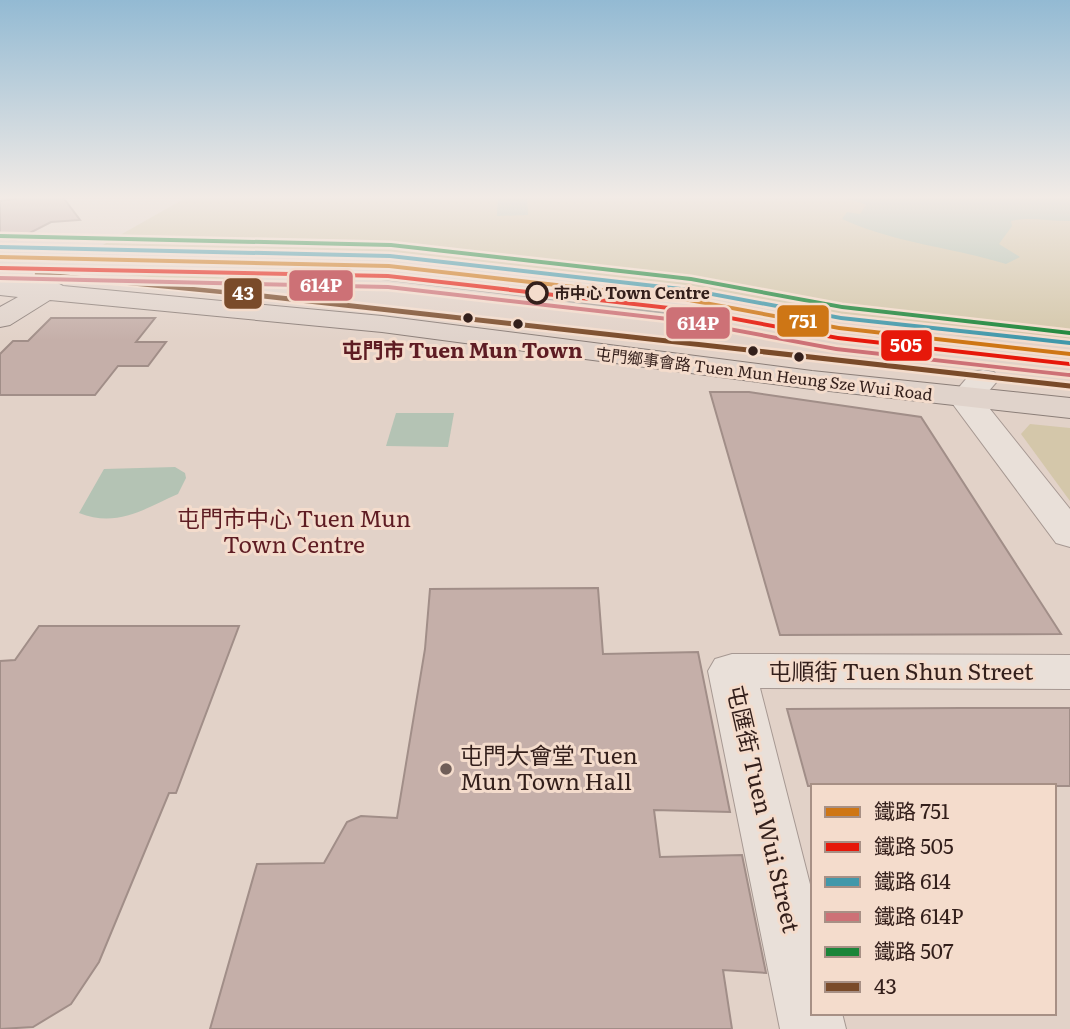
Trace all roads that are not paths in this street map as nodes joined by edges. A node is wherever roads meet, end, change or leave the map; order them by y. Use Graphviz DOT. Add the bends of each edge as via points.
graph roads {
  1 [pos="51,281"];
  2 [pos="3,285"];
  3 [pos="0,319"];
  4 [pos="1070,387"];
  5 [pos="974,389"];
  6 [pos="1070,408"];
  7 [pos="1070,535"];
  8 [pos="732,671"];
  9 [pos="1070,672"];
  10 [pos="813,1029"];
  1 -- 2 [label="main road, 屯門鄉事會路 Tuen Mun Heung Sze Wui Road"];
  1 -- 3 [label="main road"];
  1 -- 5 [label="main road, 屯門鄉事會路 Tuen Mun Heung Sze Wui Road" via="247,309"];
  4 -- 5 [label="main road, 屯門鄉事會路 Tuen Mun Heung Sze Wui Road"];
  5 -- 6 [label="main road, 屯門鄉事會路 Tuen Mun Heung Sze Wui Road"];
  5 -- 7 [label="street"];
  8 -- 9 [label="street, 屯順街 Tuen Shun Street"];
  8 -- 10 [label="street, 屯匯街 Tuen Wui Street"];
}
